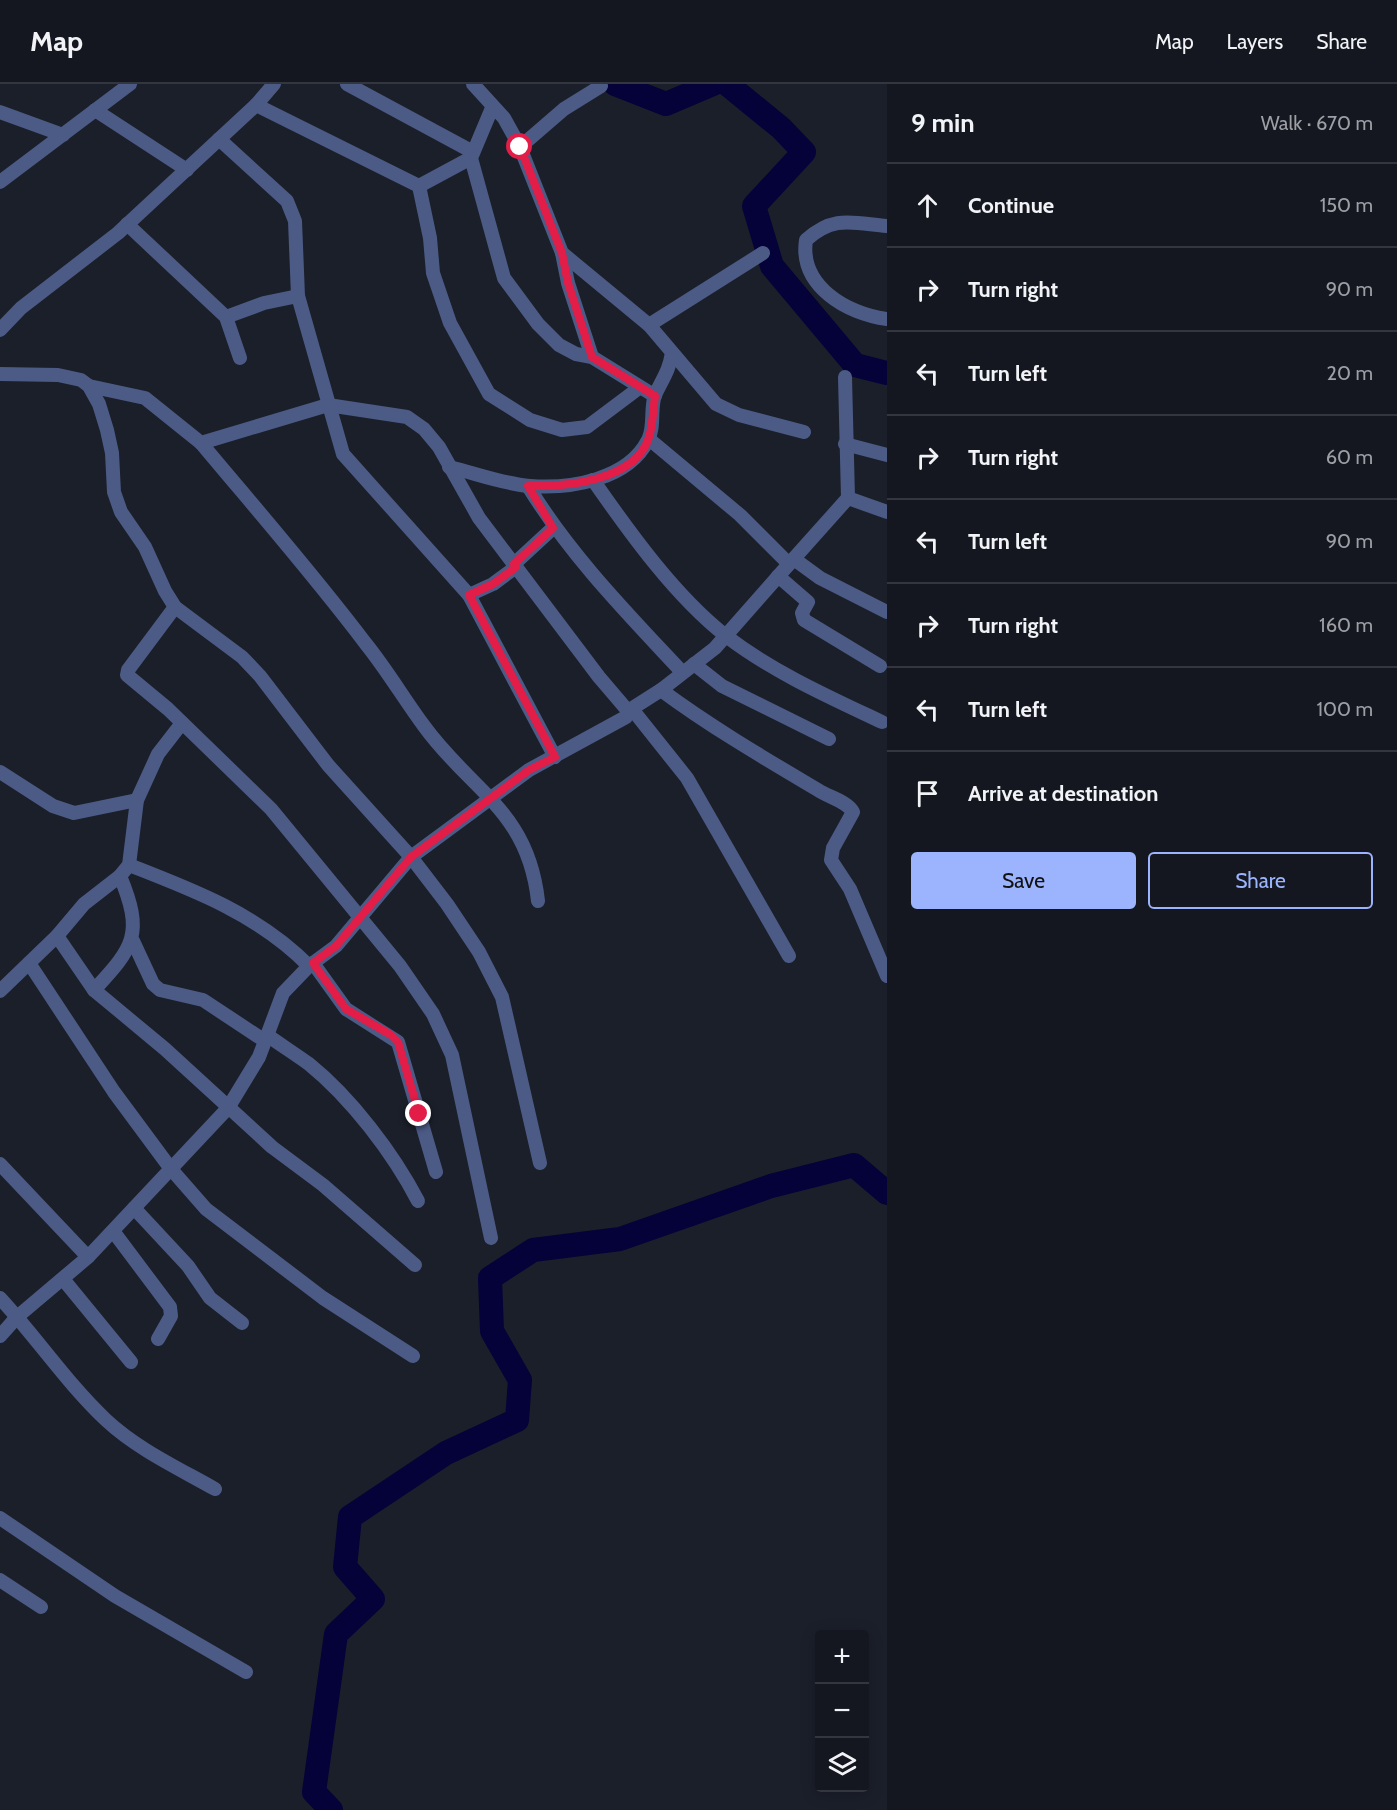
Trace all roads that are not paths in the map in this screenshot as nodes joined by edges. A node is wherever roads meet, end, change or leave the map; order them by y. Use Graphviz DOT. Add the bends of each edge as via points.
graph roads {
  1 [pos="130,84"];
  2 [pos="274,84"];
  3 [pos="348,84"];
  4 [pos="473,84"];
  5 [pos="601,86"];
  6 [pos="256,105"];
  7 [pos="492,108"];
  8 [pos="95,110"];
  9 [pos="0,112"];
  10 [pos="63,135"];
  11 [pos="219,139"];
  12 [pos="520,147"];
  13 [pos="472,155"];
  14 [pos="187,170"];
  15 [pos="0,182"];
  16 [pos="419,186"];
  17 [pos="127,224"];
  18 [pos="887,226"];
  19 [pos="562,253"];
  20 [pos="763,253"];
  21 [pos="298,296"];
  22 [pos="226,317"];
  23 [pos="887,319"];
  24 [pos="649,325"];
  25 [pos="0,330"];
  26 [pos="672,352"];
  27 [pos="592,357"];
  28 [pos="240,358"];
  29 [pos="0,374"];
  30 [pos="845,377"];
  31 [pos="89,386"];
  32 [pos="639,388"];
  33 [pos="655,396"];
  34 [pos="328,405"];
  35 [pos="804,432"];
  36 [pos="649,439"];
  37 [pos="201,443"];
  38 [pos="845,444"];
  39 [pos="887,455"];
  40 [pos="449,467"];
  41 [pos="593,480"];
  42 [pos="528,486"];
  43 [pos="848,498"];
  44 [pos="887,512"];
  45 [pos="553,528"];
  46 [pos="791,561"];
  47 [pos="515,565"];
  48 [pos="778,576"];
  49 [pos="469,595"];
  50 [pos="175,607"];
  51 [pos="887,612"];
  52 [pos="726,636"];
  53 [pos="694,664"];
  54 [pos="880,666"];
  55 [pos="682,672"];
  56 [pos="661,690"];
  57 [pos="630,710"];
  58 [pos="882,722"];
  59 [pos="182,723"];
  60 [pos="829,739"];
  61 [pos="555,757"];
  62 [pos="0,772"];
  63 [pos="491,797"];
  64 [pos="136,800"];
  65 [pos="411,857"];
  66 [pos="125,870"];
  67 [pos="538,901"];
  68 [pos="359,919"];
  69 [pos="57,936"];
  70 [pos="133,941"];
  71 [pos="789,956"];
  72 [pos="29,963"];
  73 [pos="311,964"];
  74 [pos="887,976"];
  75 [pos="94,990"];
  76 [pos="0,991"];
  77 [pos="266,1038"];
  78 [pos="228,1108"];
  79 [pos="540,1163"];
  80 [pos="0,1164"];
  81 [pos="171,1169"];
  82 [pos="436,1172"];
  83 [pos="418,1201"];
  84 [pos="134,1208"];
  85 [pos="113,1231"];
  86 [pos="491,1238"];
  87 [pos="88,1257"];
  88 [pos="415,1265"];
  89 [pos="63,1279"];
  90 [pos="0,1298"];
  91 [pos="17,1317"];
  92 [pos="242,1323"];
  93 [pos="0,1336"];
  94 [pos="158,1339"];
  95 [pos="413,1356"];
  96 [pos="131,1362"];
  97 [pos="215,1488"];
  98 [pos="0,1518"];
  99 [pos="0,1580"];
  100 [pos="41,1607"];
  101 [pos="246,1672"];
  1 -- 8 [label="street"];
  2 -- 6 [label="street"];
  3 -- 13 [label="street"];
  4 -- 7 [label="street"];
  5 -- 12 [label="street" via="564,109"];
  6 -- 11 [label="street"];
  6 -- 16 [label="street"];
  7 -- 12 [label="street" via="504,118"];
  7 -- 13 [label="street"];
  8 -- 10 [label="street"];
  8 -- 14 [label="street"];
  9 -- 10 [label="street"];
  10 -- 15 [label="street"];
  11 -- 14 [label="street"];
  11 -- 21 [label="street" via="292,210"];
  12 -- 19 [label="street"];
  13 -- 16 [label="street"];
  13 -- 27 [label="street" via="504,278 531,316 559,345"];
  14 -- 17 [label="street"];
  16 -- 32 [label="street" via="436,283 450,323 489,394 530,420 562,430 587,427"];
  17 -- 22 [label="street"];
  17 -- 25 [label="street" via="21,308"];
  18 -- 23 [label="street" via="840,222 820,228 806,240 803,255 813,278 836,303"];
  19 -- 24 [label="street"];
  19 -- 27 [label="street"];
  20 -- 24 [label="street"];
  21 -- 22 [label="street"];
  21 -- 34 [label="street"];
  22 -- 28 [label="street"];
  24 -- 26 [label="street"];
  26 -- 33 [label="street" via="669,372"];
  26 -- 35 [label="street" via="717,404 739,415"];
  27 -- 32 [label="street"];
  29 -- 31 [label="street" via="58,375"];
  30 -- 38 [label="street"];
  31 -- 37 [label="street" via="145,398"];
  31 -- 50 [label="street" via="107,430 117,502"];
  32 -- 33 [label="street"];
  33 -- 36 [label="street"];
  34 -- 37 [label="street"];
  34 -- 40 [label="street" via="407,417 424,429"];
  34 -- 49 [label="street" via="343,454"];
  36 -- 41 [label="street" via="623,467"];
  36 -- 46 [label="street"];
  37 -- 63 [label="street" via="367,645 425,728"];
  38 -- 39 [label="street"];
  38 -- 43 [label="street"];
  40 -- 42 [label="street"];
  40 -- 47 [label="street" via="479,518"];
  41 -- 42 [label="street" via="560,487"];
  41 -- 52 [label="street" via="690,602"];
  42 -- 45 [label="street"];
  43 -- 44 [label="street"];
  43 -- 46 [label="street"];
  45 -- 47 [label="street"];
  45 -- 55 [label="street"];
  46 -- 48 [label="street"];
  46 -- 51 [label="street"];
  47 -- 49 [label="street" via="493,584"];
  47 -- 57 [label="street"];
  48 -- 52 [label="street"];
  48 -- 54 [label="street" via="808,602 802,613 804,620"];
  49 -- 61 [label="street"];
  50 -- 59 [label="street" via="127,675"];
  50 -- 65 [label="street" via="242,657 260,676 328,765"];
  52 -- 53 [label="street"];
  52 -- 58 [label="street" via="815,691"];
  53 -- 55 [label="street"];
  53 -- 60 [label="street" via="722,686"];
  55 -- 56 [label="street"];
  56 -- 57 [label="street"];
  56 -- 74 [label="street" via="748,749 850,806 853,812 833,848 831,860 850,889"];
  57 -- 61 [label="street" via="626,717"];
  57 -- 71 [label="street" via="687,778"];
  59 -- 64 [label="street" via="158,754"];
  59 -- 68 [label="street" via="271,809"];
  61 -- 63 [label="street"];
  62 -- 64 [label="street" via="53,806 74,813"];
  63 -- 65 [label="street"];
  63 -- 67 [label="street" via="521,838 536,881"];
  64 -- 66 [label="street"];
  65 -- 68 [label="street"];
  65 -- 79 [label="street" via="479,952 502,997"];
  66 -- 69 [label="street" via="84,904"];
  66 -- 70 [label="street"];
  66 -- 73 [label="street" via="191,889 255,922"];
  68 -- 73 [label="street" via="336,946"];
  68 -- 86 [label="street" via="400,966 432,1014 452,1055"];
  69 -- 72 [label="street"];
  69 -- 75 [label="street"];
  70 -- 75 [label="street"];
  70 -- 77 [label="street" via="153,984 160,990 203,999"];
  72 -- 76 [label="street"];
  72 -- 81 [label="street" via="114,1092"];
  73 -- 77 [label="street" via="283,993"];
  73 -- 82 [label="street" via="346,1009 398,1042"];
  75 -- 78 [label="street"];
  77 -- 78 [label="street"];
  77 -- 83 [label="street" via="310,1065 336,1091 397,1161"];
  78 -- 81 [label="street"];
  78 -- 88 [label="street"];
  80 -- 87 [label="street"];
  81 -- 84 [label="street"];
  81 -- 95 [label="street" via="206,1209 323,1298"];
  84 -- 85 [label="street"];
  84 -- 92 [label="street" via="188,1266 210,1298"];
  85 -- 87 [label="street"];
  85 -- 94 [label="street" via="170,1306 171,1316"];
  87 -- 89 [label="street"];
  89 -- 91 [label="street"];
  89 -- 96 [label="street"];
  90 -- 91 [label="street"];
  91 -- 93 [label="street"];
  91 -- 97 [label="street" via="66,1379 108,1422"];
  98 -- 101 [label="street" via="116,1596"];
  99 -- 100 [label="street"];
}
